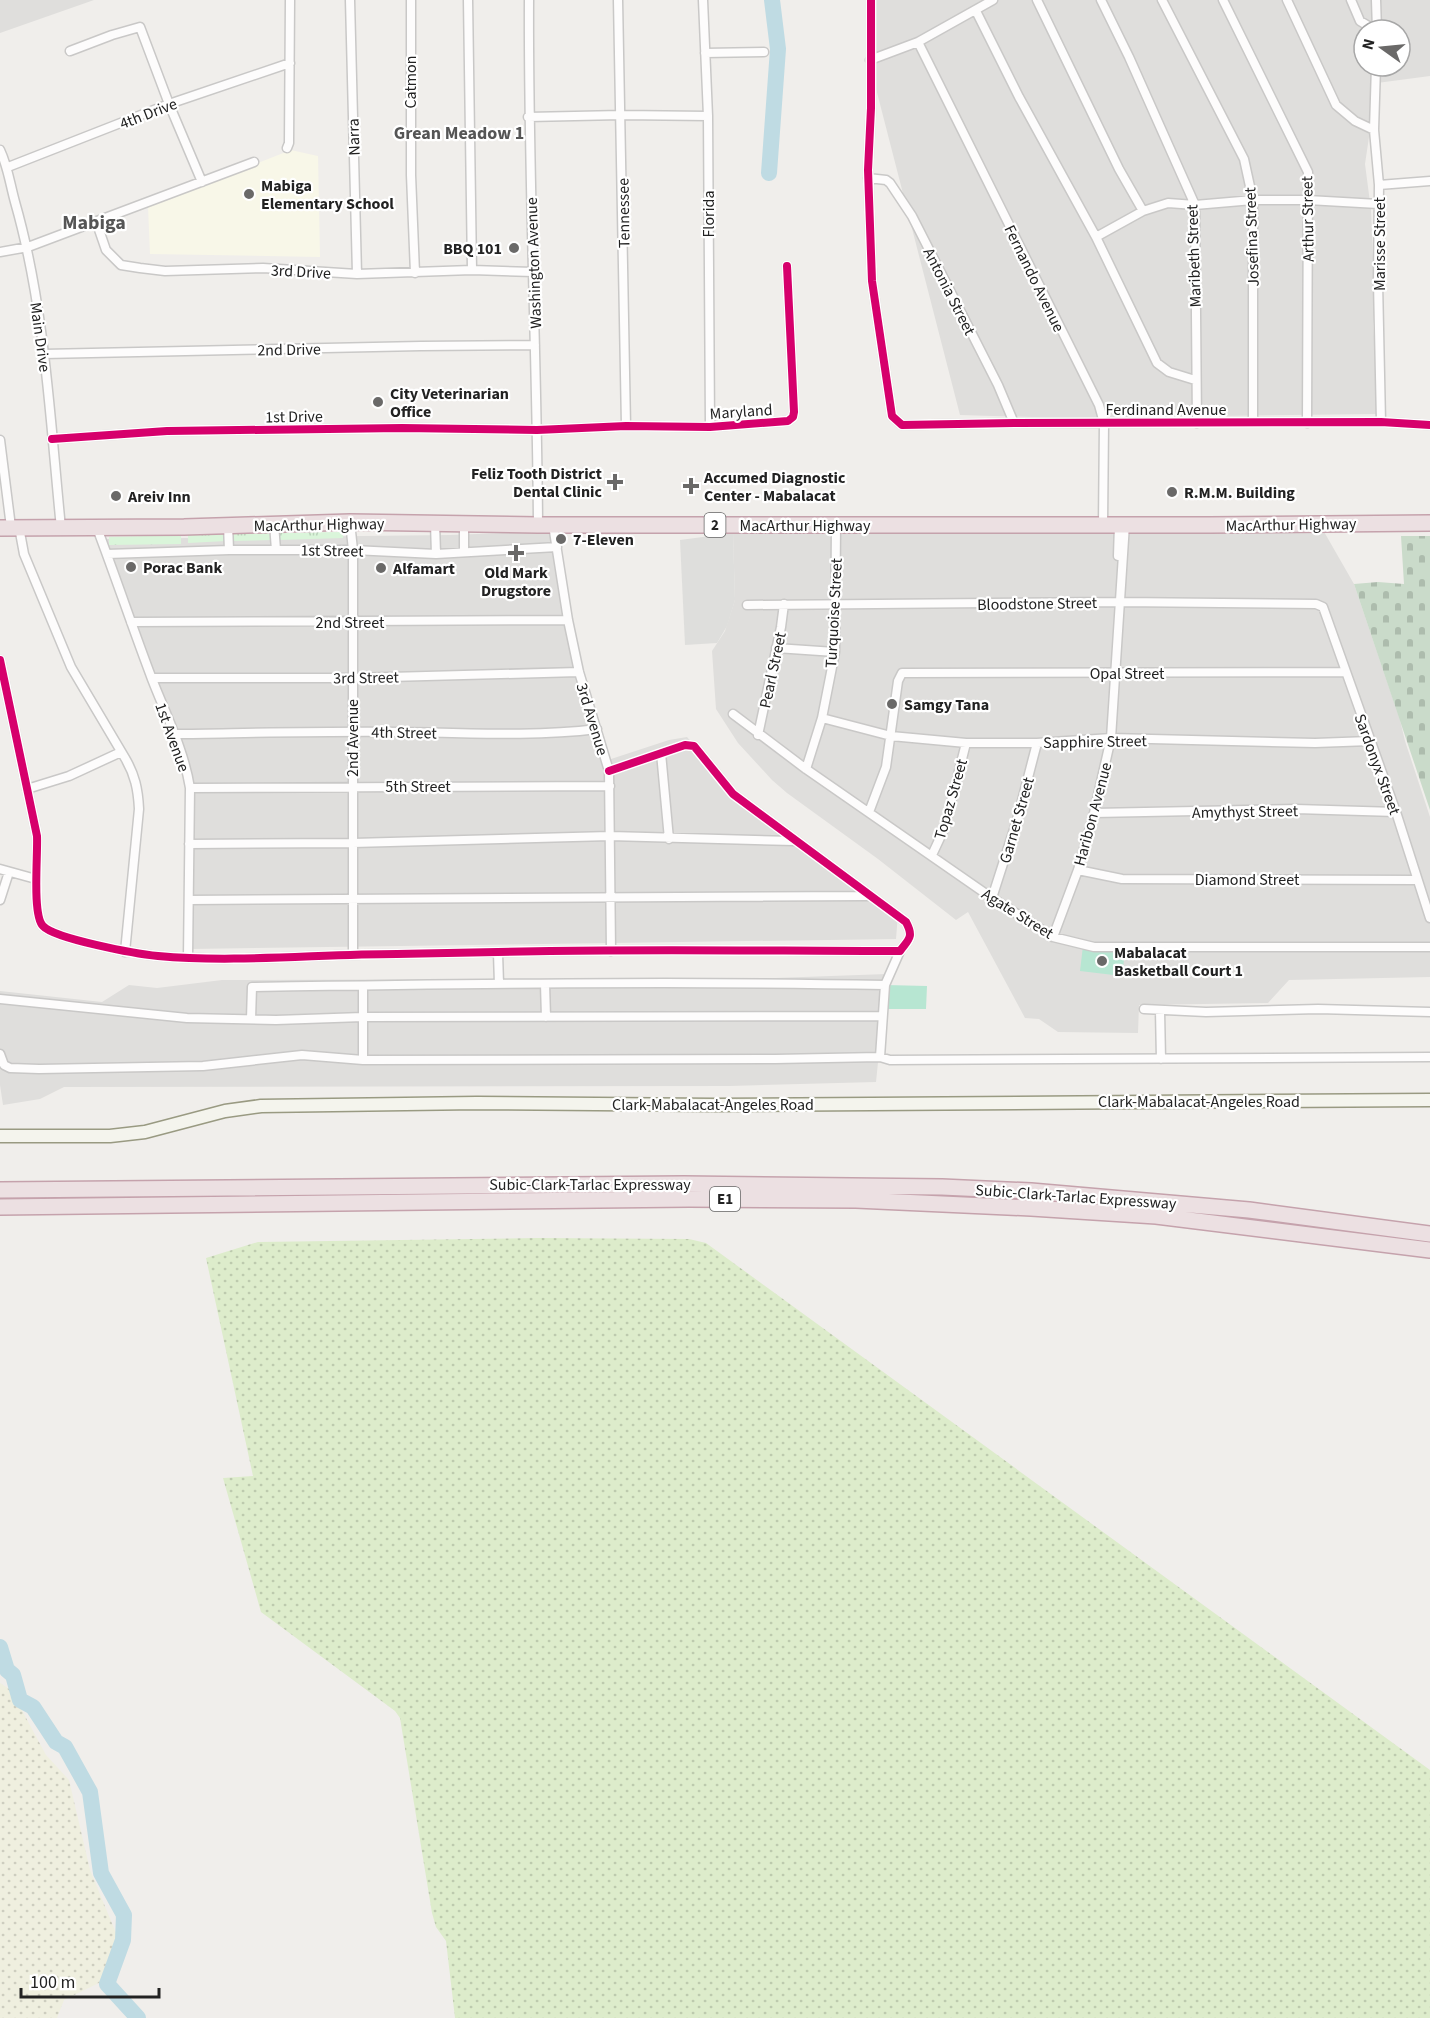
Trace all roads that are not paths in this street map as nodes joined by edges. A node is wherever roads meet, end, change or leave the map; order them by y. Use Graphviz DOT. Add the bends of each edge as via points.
graph roads {
  1 [pos="290,0"];
  2 [pos="350,0"];
  3 [pos="411,0"];
  4 [pos="468,0"];
  5 [pos="529,0"];
  6 [pos="618,0"];
  7 [pos="703,0"];
  8 [pos="871,0"];
  9 [pos="993,0"];
  10 [pos="1037,0"];
  11 [pos="1101,0"];
  12 [pos="1162,0"];
  13 [pos="1223,0"];
  14 [pos="1287,0"];
  15 [pos="1350,0"];
  16 [pos="1376,0"];
  17 [pos="976,11"];
  18 [pos="1359,18"];
  19 [pos="1376,18"];
  20 [pos="918,42"];
  21 [pos="70,51"];
  22 [pos="764,52"];
  23 [pos="705,53"];
  24 [pos="870,60"];
  25 [pos="290,63"];
  26 [pos="1376,78"];
  27 [pos="169,104"];
  28 [pos="621,115"];
  29 [pos="708,116"];
  30 [pos="528,117"];
  31 [pos="1374,130"];
  32 [pos="287,148"];
  33 [pos="0,150"];
  34 [pos="254,162"];
  35 [pos="8,167"];
  36 [pos="868,178"];
  37 [pos="4,179"];
  38 [pos="1430,181"];
  39 [pos="202,182"];
  40 [pos="1379,185"];
  41 [pos="1253,200"];
  42 [pos="1308,200"];
  43 [pos="1378,204"];
  44 [pos="1195,205"];
  45 [pos="1143,211"];
  46 [pos="96,220"];
  47 [pos="1096,237"];
  48 [pos="28,247"];
  49 [pos="0,252"];
  50 [pos="787,266"];
  51 [pos="472,270"];
  52 [pos="533,272"];
  53 [pos="415,273"];
  54 [pos="357,274"];
  55 [pos="535,345"];
  56 [pos="44,354"];
  57 [pos="1196,380"];
  58 [pos="1253,422"];
  59 [pos="1381,422"];
  60 [pos="1014,423"];
  61 [pos="1104,423"];
  62 [pos="1197,423"];
  63 [pos="1307,423"];
  64 [pos="1430,424"];
  65 [pos="626,426"];
  66 [pos="710,428"];
  67 [pos="537,430"];
  68 [pos="52,439"];
  69 [pos="0,440"];
  70 [pos="350,522"];
  71 [pos="1430,523"];
  72 [pos="274,524"];
  73 [pos="435,524"];
  74 [pos="464,524"];
  75 [pos="1122,524"];
  76 [pos="228,525"];
  77 [pos="545,525"];
  78 [pos="836,525"];
  79 [pos="1103,525"];
  80 [pos="10,528"];
  81 [pos="61,528"];
  82 [pos="97,528"];
  83 [pos="557,547"];
  84 [pos="229,550"];
  85 [pos="276,550"];
  86 [pos="353,550"];
  87 [pos="464,552"];
  88 [pos="107,554"];
  89 [pos="436,554"];
  90 [pos="1120,602"];
  91 [pos="784,604"];
  92 [pos="747,605"];
  93 [pos="835,605"];
  94 [pos="1326,609"];
  95 [pos="568,620"];
  96 [pos="131,622"];
  97 [pos="352,622"];
  98 [pos="776,648"];
  99 [pos="835,652"];
  100 [pos="1,665"];
  101 [pos="579,672"];
  102 [pos="1346,672"];
  103 [pos="1115,673"];
  104 [pos="152,678"];
  105 [pos="352,678"];
  106 [pos="733,714"];
  107 [pos="822,718"];
  108 [pos="597,729"];
  109 [pos="352,731"];
  110 [pos="175,734"];
  111 [pos="758,735"];
  112 [pos="891,736"];
  113 [pos="1111,738"];
  114 [pos="1370,741"];
  115 [pos="966,743"];
  116 [pos="1037,743"];
  117 [pos="121,752"];
  118 [pos="661,753"];
  119 [pos="806,769"];
  120 [pos="609,771"];
  121 [pos="351,786"];
  122 [pos="610,786"];
  123 [pos="190,788"];
  124 [pos="27,789"];
  125 [pos="869,812"];
  126 [pos="1396,812"];
  127 [pos="1094,813"];
  128 [pos="610,836"];
  129 [pos="669,839"];
  130 [pos="794,841"];
  131 [pos="352,843"];
  132 [pos="189,844"];
  133 [pos="932,855"];
  134 [pos="2,869"];
  135 [pos="1078,870"];
  136 [pos="36,879"];
  137 [pos="1416,880"];
  138 [pos="867,896"];
  139 [pos="352,897"];
  140 [pos="610,898"];
  141 [pos="992,898"];
  142 [pos="0,900"];
  143 [pos="189,900"];
  144 [pos="1430,918"];
  145 [pos="1053,938"];
  146 [pos="1430,947"];
  147 [pos="611,951"];
  148 [pos="900,951"];
  149 [pos="125,952"];
  150 [pos="498,953"];
  151 [pos="353,954"];
  152 [pos="188,957"];
  153 [pos="499,984"];
  154 [pos="545,984"];
  155 [pos="885,985"];
  156 [pos="363,986"];
  157 [pos="0,999"];
  158 [pos="1144,1009"];
  159 [pos="1160,1011"];
  160 [pos="1430,1012"];
  161 [pos="882,1016"];
  162 [pos="363,1017"];
  163 [pos="546,1017"];
  164 [pos="251,1019"];
  165 [pos="0,1054"];
  166 [pos="880,1057"];
  167 [pos="1430,1058"];
  168 [pos="1161,1059"];
  169 [pos="363,1060"];
  170 [pos="1430,1100"];
  171 [pos="5,1136"];
  172 [pos="0,1190"];
  173 [pos="0,1207"];
  174 [pos="1430,1234"];
  175 [pos="1430,1250"];
  1 -- 25 [label="street"];
  2 -- 54 [label="street, Narra"];
  3 -- 53 [label="street, Catmon"];
  4 -- 51 [label="street"];
  5 -- 30 [label="street, Washington Avenue"];
  6 -- 28 [label="street, Tennessee"];
  7 -- 23 [label="street, Florida"];
  8 -- 24 [label="street"];
  9 -- 17 [label="street"];
  10 -- 45 [label="street"];
  11 -- 44 [label="street, Maribeth Street"];
  12 -- 41 [label="street, Josefina Street" via="1244,159"];
  13 -- 42 [label="street, Arthur Street" via="1305,163"];
  14 -- 31 [label="street" via="1336,105"];
  15 -- 18 [label="street"];
  16 -- 19 [label="street"];
  17 -- 20 [label="street"];
  17 -- 47 [label="street"];
  20 -- 24 [label="street"];
  20 -- 61 [label="street, Fernando Avenue" via="1099,405"];
  21 -- 27 [label="street" via="140,27"];
  22 -- 23 [label="street"];
  23 -- 29 [label="street, Florida"];
  24 -- 36 [label="street"];
  25 -- 27 [label="street, 4th Drive"];
  25 -- 32 [label="street"];
  26 -- 31 [label="street, Marisse Street"];
  27 -- 35 [label="street, 4th Drive"];
  27 -- 39 [label="street"];
  28 -- 29 [label="street"];
  28 -- 30 [label="street"];
  28 -- 65 [label="street, Tennessee"];
  29 -- 66 [label="street, Florida"];
  30 -- 52 [label="street, Washington Avenue"];
  31 -- 40 [label="street, Marisse Street"];
  33 -- 35 [label="street, Main Drive"];
  34 -- 39 [label="street"];
  35 -- 37 [label="street, Main Drive"];
  36 -- 60 [label="street, Antonia Street" via="890,183 912,216"];
  36 -- 60 [label="street, Ferdinand Avenue" via="872,281 892,416 902,425"];
  37 -- 48 [label="street, Main Drive"];
  38 -- 40 [label="street"];
  39 -- 46 [label="street"];
  40 -- 43 [label="street, Marisse Street"];
  41 -- 42 [label="street"];
  41 -- 44 [label="street"];
  41 -- 58 [label="street, Josefina Street"];
  42 -- 43 [label="street"];
  42 -- 63 [label="street, Arthur Street"];
  43 -- 59 [label="street, Marisse Street"];
  44 -- 45 [label="street" via="1168,203"];
  44 -- 57 [label="street, Maribeth Street"];
  45 -- 47 [label="street"];
  46 -- 48 [label="street"];
  46 -- 54 [label="street, 3rd Drive" via="106,250 121,265 165,271 263,268"];
  47 -- 57 [label="street" via="1157,363 1168,372"];
  48 -- 49 [label="street"];
  48 -- 56 [label="street, Main Drive"];
  50 -- 66 [label="street, Maryland" via="793,417 782,422"];
  51 -- 52 [label="street, 3rd Drive"];
  51 -- 53 [label="street, 3rd Drive"];
  52 -- 55 [label="street, Washington Avenue"];
  53 -- 54 [label="street, 3rd Drive"];
  55 -- 56 [label="street, 2nd Drive"];
  55 -- 67 [label="street, Washington Avenue"];
  56 -- 68 [label="street, Main Drive"];
  57 -- 62 [label="street, Maribeth Street"];
  58 -- 62 [label="street, Ferdinand Avenue"];
  58 -- 63 [label="street, Ferdinand Avenue"];
  59 -- 63 [label="street, Ferdinand Avenue"];
  59 -- 64 [label="street, Ferdinand Avenue"];
  60 -- 61 [label="street, Ferdinand Avenue"];
  61 -- 62 [label="street, Ferdinand Avenue"];
  61 -- 79 [label="street, Fernando Avenue"];
  65 -- 66 [label="street, Maryland"];
  65 -- 67 [label="street, Maryland"];
  67 -- 68 [label="street, 1st Drive" via="167,431"];
  67 -- 77 [label="street, Washington Avenue"];
  68 -- 81 [label="street, Main Drive"];
  69 -- 80 [label="street"];
  70 -- 72 [label="highway, MacArthur Highway / 2"];
  70 -- 73 [label="highway, MacArthur Highway / 2"];
  70 -- 86 [label="street, 2nd Avenue"];
  71 -- 75 [label="highway, MacArthur Highway / 2"];
  72 -- 76 [label="highway, MacArthur Highway / 2"];
  72 -- 85 [label="street"];
  73 -- 74 [label="highway, MacArthur Highway / 2"];
  73 -- 89 [label="street"];
  74 -- 77 [label="highway, MacArthur Highway / 2"];
  74 -- 87 [label="street"];
  75 -- 79 [label="highway, MacArthur Highway / 2"];
  75 -- 90 [label="street, Haribon Avenue"];
  76 -- 82 [label="highway, MacArthur Highway / 2"];
  76 -- 84 [label="street"];
  77 -- 78 [label="highway, MacArthur Highway / 2"];
  77 -- 83 [label="street, 3rd Avenue"];
  78 -- 79 [label="highway, MacArthur Highway / 2"];
  78 -- 93 [label="street, Turquoise Street"];
  80 -- 81 [label="highway, MacArthur Highway / 2"];
  80 -- 117 [label="street" via="71,667"];
  81 -- 82 [label="highway, MacArthur Highway / 2"];
  82 -- 88 [label="street, 1st Avenue"];
  83 -- 87 [label="street, 1st Street"];
  83 -- 95 [label="street, 3rd Avenue"];
  84 -- 85 [label="street, 1st Street"];
  84 -- 88 [label="street, 1st Street"];
  85 -- 86 [label="street, 1st Street"];
  86 -- 89 [label="street, 1st Street"];
  86 -- 97 [label="street, 2nd Avenue"];
  87 -- 89 [label="street, 1st Street"];
  88 -- 96 [label="street, 1st Avenue"];
  90 -- 93 [label="street, Bloodstone Street"];
  90 -- 94 [label="street, Bloodstone Street" via="1316,604"];
  90 -- 103 [label="street, Haribon Avenue"];
  91 -- 92 [label="street, Bloodstone Street"];
  91 -- 93 [label="street, Bloodstone Street"];
  91 -- 98 [label="street, Pearl Street"];
  93 -- 99 [label="street, Turquoise Street"];
  94 -- 102 [label="street, Sardonyx Street"];
  95 -- 97 [label="street, 2nd Street"];
  95 -- 101 [label="street, 3rd Avenue"];
  96 -- 97 [label="street, 2nd Street"];
  96 -- 104 [label="street, 1st Avenue"];
  97 -- 105 [label="street, 2nd Avenue"];
  98 -- 99 [label="street"];
  98 -- 111 [label="street, Pearl Street"];
  99 -- 107 [label="street, Turquoise Street"];
  100 -- 124 [label="street"];
  101 -- 105 [label="street, 3rd Street"];
  101 -- 108 [label="street, 3rd Avenue"];
  102 -- 103 [label="street, Opal Street"];
  102 -- 114 [label="street, Sardonyx Street"];
  103 -- 112 [label="street, Opal Street" via="902,673"];
  103 -- 113 [label="street, Haribon Avenue"];
  104 -- 105 [label="street, 3rd Street"];
  104 -- 110 [label="street, 1st Avenue"];
  105 -- 109 [label="street, 2nd Avenue"];
  106 -- 111 [label="street, Agate Street"];
  107 -- 112 [label="street, Sapphire Street"];
  107 -- 119 [label="street, Turquoise Street"];
  108 -- 109 [label="street, 4th Street" via="526,733"];
  108 -- 120 [label="street, 3rd Avenue"];
  109 -- 110 [label="street, 4th Street"];
  109 -- 121 [label="street, 2nd Avenue"];
  110 -- 123 [label="street, 1st Avenue"];
  111 -- 119 [label="street, Agate Street"];
  112 -- 115 [label="street, Sapphire Street"];
  112 -- 125 [label="street" via="886,767"];
  113 -- 114 [label="street, Sapphire Street"];
  113 -- 116 [label="street, Sapphire Street"];
  113 -- 127 [label="street, Haribon Avenue"];
  114 -- 126 [label="street, Sardonyx Street"];
  115 -- 116 [label="street, Sapphire Street"];
  115 -- 133 [label="street, Topaz Street" via="945,827"];
  116 -- 141 [label="street, Garnet Street"];
  117 -- 124 [label="street" via="69,776"];
  117 -- 149 [label="street" via="133,772 139,809"];
  118 -- 120 [label="street"];
  118 -- 129 [label="street"];
  118 -- 130 [label="street" via="694,746 733,794"];
  119 -- 125 [label="street, Agate Street"];
  120 -- 122 [label="street, 3rd Avenue"];
  121 -- 122 [label="street, 5th Street"];
  121 -- 123 [label="street, 5th Street"];
  121 -- 131 [label="street, 2nd Avenue"];
  122 -- 128 [label="street, 3rd Avenue"];
  123 -- 132 [label="street, 1st Avenue"];
  124 -- 136 [label="street" via="37,836"];
  125 -- 133 [label="street, Agate Street"];
  126 -- 127 [label="street, Amythyst Street" via="1296,809"];
  126 -- 137 [label="street, Sardonyx Street"];
  127 -- 135 [label="street, Haribon Avenue"];
  128 -- 129 [label="street"];
  128 -- 131 [label="street"];
  128 -- 140 [label="street, 3rd Avenue"];
  129 -- 130 [label="street"];
  130 -- 138 [label="street"];
  131 -- 132 [label="street"];
  131 -- 139 [label="street, 2nd Avenue"];
  132 -- 143 [label="street, 1st Avenue"];
  133 -- 141 [label="street, Agate Street"];
  134 -- 136 [label="street"];
  134 -- 142 [label="street"];
  135 -- 137 [label="street, Diamond Street" via="1122,879"];
  135 -- 145 [label="street, Haribon Avenue"];
  136 -- 149 [label="street" via="39,921 44,928"];
  137 -- 144 [label="street, Sardonyx Street"];
  138 -- 140 [label="street"];
  138 -- 148 [label="street" via="906,922 910,939"];
  139 -- 140 [label="street"];
  139 -- 143 [label="street"];
  139 -- 151 [label="street, 2nd Avenue"];
  140 -- 147 [label="street, 3rd Avenue"];
  141 -- 145 [label="street, Agate Street"];
  143 -- 152 [label="street, 1st Avenue"];
  145 -- 146 [label="street, Agate Street" via="1094,947"];
  147 -- 148 [label="street"];
  147 -- 150 [label="street"];
  148 -- 155 [label="street"];
  149 -- 152 [label="street"];
  150 -- 151 [label="street"];
  150 -- 153 [label="street"];
  151 -- 152 [label="street"];
  153 -- 154 [label="street"];
  153 -- 156 [label="street"];
  154 -- 155 [label="street"];
  154 -- 163 [label="street"];
  155 -- 161 [label="street"];
  156 -- 162 [label="street"];
  156 -- 164 [label="street" via="252,987"];
  157 -- 164 [label="street" via="187,1018"];
  158 -- 159 [label="street"];
  159 -- 160 [label="street"];
  159 -- 168 [label="street"];
  161 -- 163 [label="street"];
  161 -- 166 [label="street"];
  162 -- 163 [label="street"];
  162 -- 164 [label="street"];
  162 -- 169 [label="street"];
  165 -- 169 [label="street" via="4,1065 10,1068 30,1069 203,1066 302,1055"];
  166 -- 168 [label="street"];
  166 -- 169 [label="street"];
  167 -- 168 [label="street"];
  170 -- 171 [label="main road, Clark-Mabalacat-Angeles Road" via="272,1106 225,1111 145,1132"];
  172 -- 174 [label="highway, Subic-Clark-Tarlac Expressway / E1" via="684,1184 942,1187 1249,1210"];
  173 -- 175 [label="highway, Subic-Clark-Tarlac Expressway / E1" via="856,1200 1156,1216"];
}
